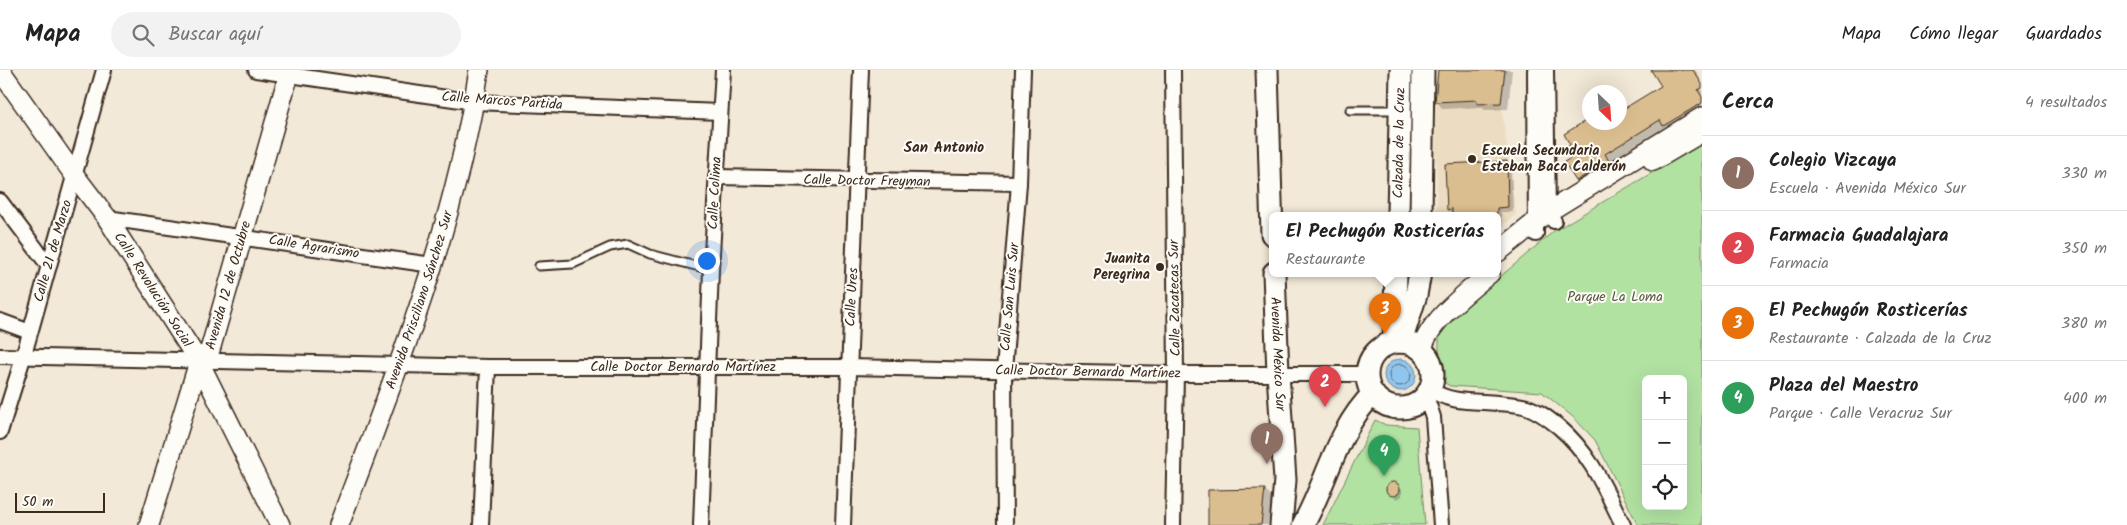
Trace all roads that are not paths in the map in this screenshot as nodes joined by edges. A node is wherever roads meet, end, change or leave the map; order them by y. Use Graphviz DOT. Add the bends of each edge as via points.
graph roads {
  1 [pos="0,70"];
  2 [pos="104,70"];
  3 [pos="256,70"];
  4 [pos="479,70"];
  5 [pos="724,70"];
  6 [pos="861,70"];
  7 [pos="1023,70"];
  8 [pos="1173,70"];
  9 [pos="1266,70"];
  10 [pos="1401,70"];
  11 [pos="1423,70"];
  12 [pos="1535,70"];
  13 [pos="1546,70"];
  14 [pos="289,72"];
  15 [pos="1541,98"];
  16 [pos="474,102"];
  17 [pos="1350,110"];
  18 [pos="1401,110"];
  19 [pos="720,112"];
  20 [pos="1702,117"];
  21 [pos="1702,132"];
  22 [pos="75,176"];
  23 [pos="716,177"];
  24 [pos="858,181"];
  25 [pos="1019,183"];
  26 [pos="0,201"];
  27 [pos="1271,212"];
  28 [pos="1398,212"];
  29 [pos="1422,212"];
  30 [pos="107,218"];
  31 [pos="1543,222"];
  32 [pos="243,236"];
  33 [pos="1501,250"];
  34 [pos="1501,263"];
  35 [pos="432,265"];
  36 [pos="50,266"];
  37 [pos="539,266"];
  38 [pos="711,270"];
  39 [pos="1274,277"];
  40 [pos="1397,277"];
  41 [pos="1419,277"];
  42 [pos="1470,277"];
  43 [pos="1486,277"];
  44 [pos="0,321"];
  45 [pos="30,332"];
  46 [pos="1407,344"];
  47 [pos="0,356"];
  48 [pos="24,358"];
  49 [pos="199,362"];
  50 [pos="399,366"];
  51 [pos="707,366"];
  52 [pos="848,367"];
  53 [pos="488,368"];
  54 [pos="1004,371"];
  55 [pos="1278,373"];
  56 [pos="1176,374"];
  57 [pos="1370,384"];
  58 [pos="1428,393"];
  59 [pos="0,432"];
  60 [pos="1326,477"];
  61 [pos="1285,480"];
  62 [pos="149,525"];
  63 [pos="280,525"];
  64 [pos="339,525"];
  65 [pos="481,525"];
  66 [pos="702,525"];
  67 [pos="843,525"];
  68 [pos="1005,525"];
  69 [pos="1173,525"];
  70 [pos="1281,525"];
  71 [pos="1303,525"];
  72 [pos="1442,525"];
  73 [pos="1623,525"];
  1 -- 22 [label="main road, Calle Revolución Social"];
  2 -- 22 [label="street, Calle 21 de Marzo"];
  3 -- 14 [label="street, Calle Marcos Partida"];
  4 -- 16 [label="main road, Avenida Prisciliano Sánchez Sur"];
  5 -- 19 [label="street, Calle Colima"];
  6 -- 24 [label="street, Calle Ures"];
  7 -- 25 [label="street, Calle San Luis Sur"];
  8 -- 56 [label="street, Calle Zacatecas Sur"];
  9 -- 27 [label="main road"];
  10 -- 18 [label="main road, Calzada de la Cruz"];
  11 -- 29 [label="main road, Calzada de la Cruz"];
  12 -- 15 [label="street"];
  13 -- 15 [label="street"];
  14 -- 16 [label="street, Calle Marcos Partida"];
  14 -- 32 [label="main road, Avenida 12 de Octubre"];
  15 -- 31 [label="street"];
  16 -- 19 [label="street, Calle Marcos Partida"];
  16 -- 35 [label="main road, Avenida Prisciliano Sánchez Sur" via="455,192"];
  17 -- 18 [label="lane"];
  18 -- 28 [label="main road, Calzada de la Cruz"];
  19 -- 23 [label="street, Calle Colima"];
  20 -- 31 [label="main road"];
  21 -- 31 [label="main road"];
  22 -- 30 [label="main road, Calle Revolución Social"];
  22 -- 36 [label="street, Calle 21 de Marzo"];
  23 -- 24 [label="street, Calle Doctor Freyman"];
  23 -- 38 [label="street, Calle Colima"];
  24 -- 25 [label="street, Calle Doctor Freyman"];
  24 -- 52 [label="street, Calle Ures"];
  25 -- 54 [label="street, Calle San Luis Sur"];
  26 -- 36 [label="street"];
  30 -- 32 [label="street, Calle Agrarismo"];
  30 -- 49 [label="main road, Calle Revolución Social"];
  31 -- 33 [label="main road"];
  31 -- 34 [label="main road"];
  32 -- 35 [label="street, Calle Agrarismo"];
  32 -- 49 [label="main road, Avenida 12 de Octubre" via="210,350"];
  35 -- 50 [label="main road, Avenida Prisciliano Sánchez Sur"];
  36 -- 45 [label="street, Calle 21 de Marzo"];
  37 -- 38 [label="lane" via="573,264 610,247 628,244 650,254"];
  38 -- 51 [label="street, Calle Colima"];
  39 -- 55 [label="main road, Avenida México Sur"];
  40 -- 46 [label="main road"];
  41 -- 46 [label="main road"];
  42 -- 46 [label="main road" via="1426,317"];
  43 -- 46 [label="main road" via="1432,327 1424,342"];
  44 -- 45 [label="street"];
  45 -- 48 [label="street, Calle 21 de Marzo"];
  46 -- 57 [label="main road" via="1377,351 1370,359"];
  46 -- 58 [label="main road" via="1431,361 1433,383"];
  47 -- 48 [label="street, Calle Doctor Bernardo Martínez"];
  48 -- 49 [label="street, Calle Doctor Bernardo Martínez"];
  48 -- 59 [label="street, Calle 21 de Marzo"];
  49 -- 50 [label="street, Calle Doctor Bernardo Martínez"];
  49 -- 62 [label="main road, Avenida 12 de Octubre"];
  49 -- 63 [label="main road, Calle Revolución Social"];
  50 -- 53 [label="street, Calle Doctor Bernardo Martínez"];
  50 -- 64 [label="main road, Avenida Prisciliano Sánchez Sur"];
  51 -- 52 [label="street, Calle Doctor Bernardo Martínez"];
  51 -- 53 [label="street, Calle Doctor Bernardo Martínez"];
  51 -- 66 [label="street, Calle Colima"];
  52 -- 54 [label="street, Calle Doctor Bernardo Martínez"];
  52 -- 67 [label="street, Calle Ures"];
  53 -- 65 [label="street"];
  54 -- 56 [label="street, Calle Doctor Bernardo Martínez"];
  54 -- 68 [label="street, Calle San Luis Sur"];
  55 -- 56 [label="street, Calle Doctor Bernardo Martínez"];
  55 -- 57 [label="street, Calle Doctor Bernardo Martínez"];
  55 -- 61 [label="main road, Avenida México Sur"];
  56 -- 69 [label="street, Calle Zacatecas Sur"];
  57 -- 58 [label="main road" via="1377,400 1398,408 1410,407"];
  57 -- 60 [label="main road"];
  58 -- 72 [label="street"];
  58 -- 73 [label="street" via="1458,400 1515,404 1550,420 1572,438 1589,460"];
  60 -- 61 [label="main road" via="1304,497 1295,495"];
  60 -- 71 [label="main road"];
  61 -- 70 [label="main road, Avenida México Sur"];
}
